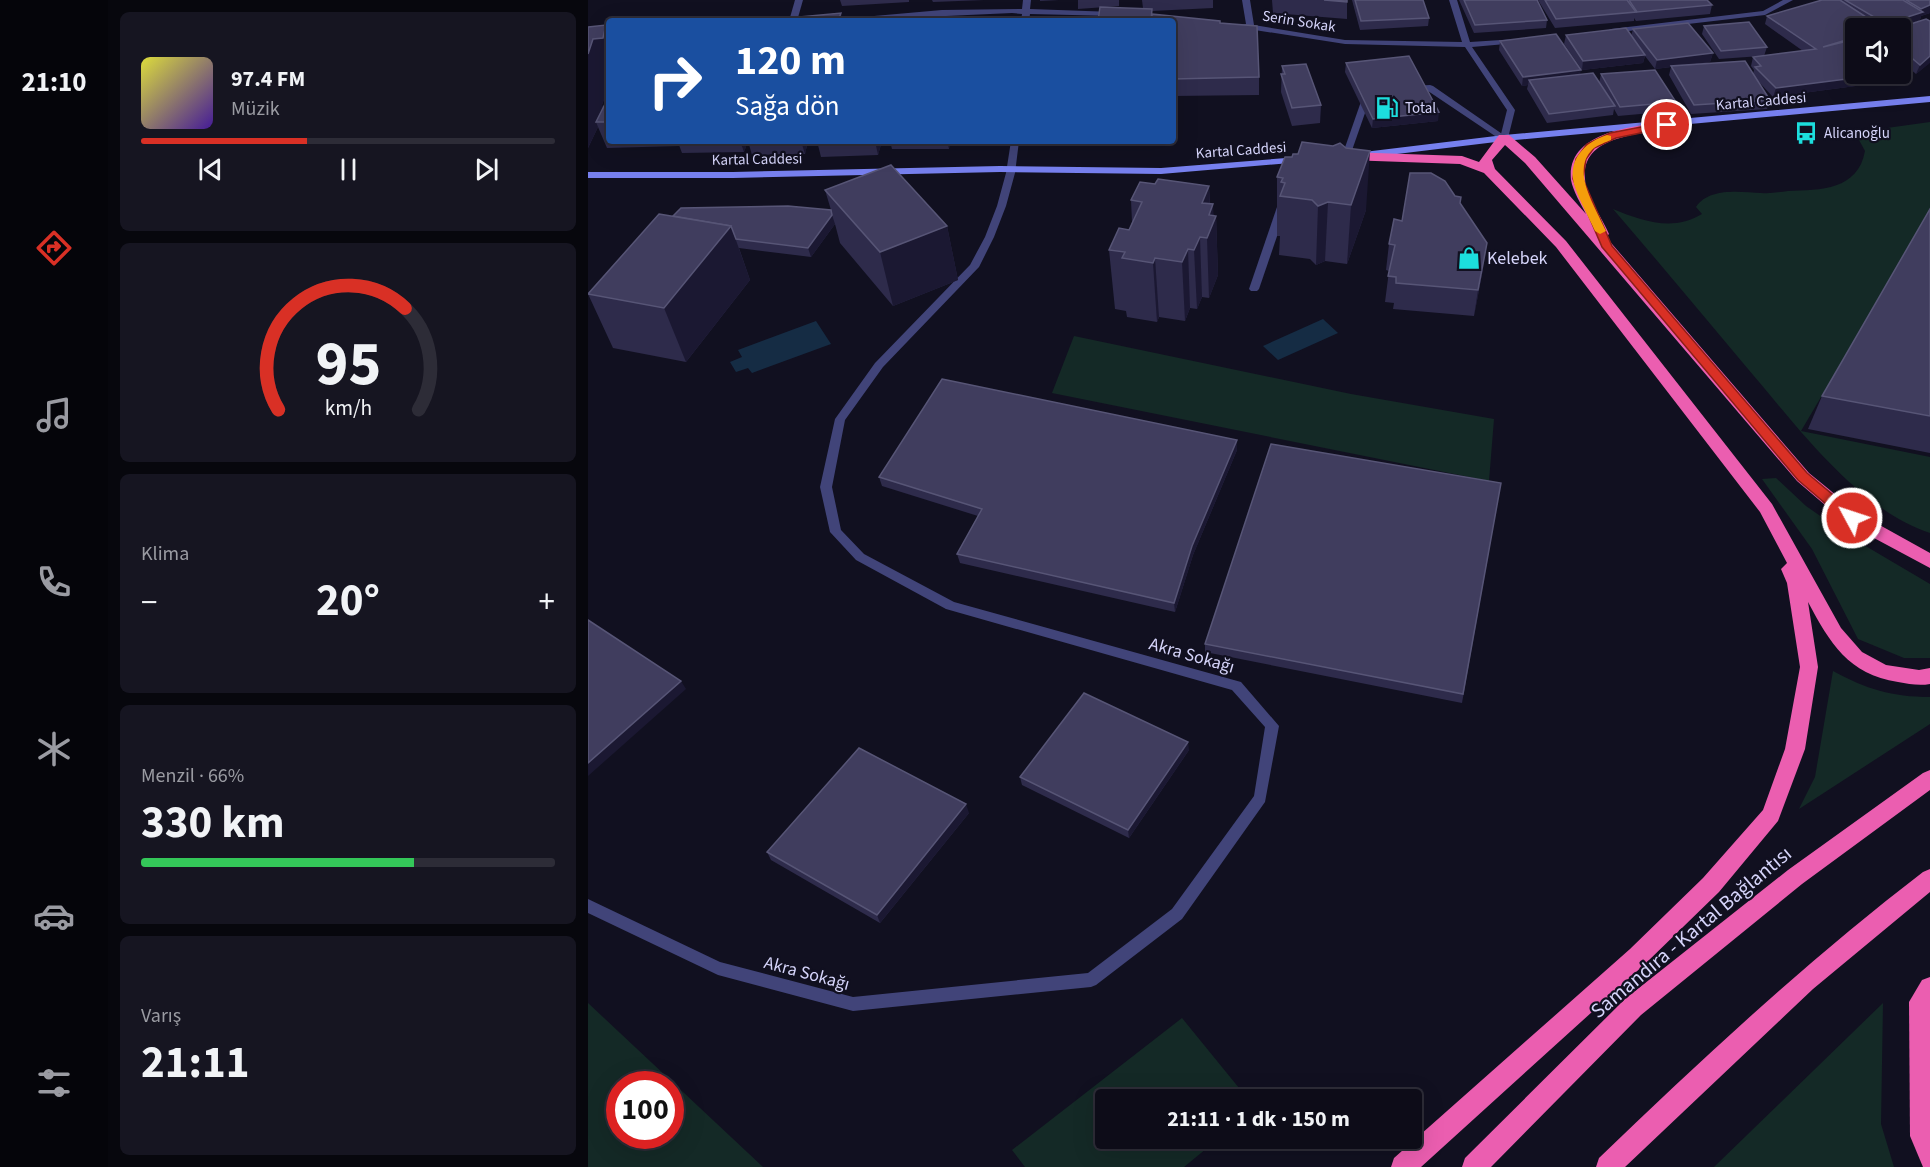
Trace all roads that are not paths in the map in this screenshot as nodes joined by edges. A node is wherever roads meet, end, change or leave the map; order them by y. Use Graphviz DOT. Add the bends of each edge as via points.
graph roads {
  1 [pos="799,0"];
  2 [pos="1027,0"];
  3 [pos="1246,0"];
  4 [pos="1453,0"];
  5 [pos="1789,0"];
  6 [pos="1129,15"];
  7 [pos="1025,17"];
  8 [pos="794,18"];
  9 [pos="876,18"];
  10 [pos="1228,25"];
  11 [pos="1250,27"];
  12 [pos="1603,32"];
  13 [pos="1524,40"];
  14 [pos="1467,45"];
  15 [pos="1399,91"];
  16 [pos="1378,92"];
  17 [pos="1929,99"];
  18 [pos="1667,125"];
  19 [pos="1504,138"];
  20 [pos="1016,144"];
  21 [pos="1341,157"];
  22 [pos="1303,160"];
  23 [pos="1013,169"];
  24 [pos="1489,170"];
  25 [pos="1294,171"];
  26 [pos="588,175"];
  27 [pos="1287,193"];
  28 [pos="1607,247"];
  29 [pos="1254,290"];
  30 [pos="1766,508"];
  31 [pos="1852,518"];
  32 [pos="1930,545"];
  33 [pos="1930,561"];
  34 [pos="1930,676"];
  35 [pos="1930,779"];
  36 [pos="1930,879"];
  37 [pos="588,906"];
  38 [pos="1930,988"];
  39 [pos="1930,1158"];
  40 [pos="1403,1167"];
  41 [pos="1474,1167"];
  42 [pos="1608,1167"];
  1 -- 8 [label="street"];
  2 -- 7 [label="street"];
  3 -- 11 [label="street"];
  4 -- 14 [label="street"];
  5 -- 12 [label="street" via="1765,13"];
  6 -- 7 [label="street"];
  7 -- 9 [label="street" via="923,14"];
  10 -- 11 [label="street, Serin Sokak"];
  11 -- 14 [label="street, Serin Sokak" via="1346,42"];
  13 -- 14 [label="street, Serin Sokak"];
  14 -- 19 [label="street" via="1511,110"];
  15 -- 19 [label="street" via="1430,88"];
  16 -- 21 [label="street" via="1368,93"];
  17 -- 18 [label="main road, Kartal Caddesi"];
  18 -- 19 [label="main road, Kartal Caddesi"];
  18 -- 28 [label="highway" via="1613,135 1590,146 1581,159 1578,179"];
  19 -- 21 [label="main road, Kartal Caddesi"];
  19 -- 24 [label="highway" via="1485,160"];
  19 -- 28 [label="highway" via="1530,160"];
  20 -- 23 [label="street"];
  21 -- 24 [label="highway" via="1462,160"];
  22 -- 23 [label="main road, Kartal Caddesi" via="1161,171"];
  22 -- 25 [label="street"];
  23 -- 26 [label="main road, Kartal Caddesi"];
  23 -- 37 [label="street, Akra Sokağı" via="974,267 879,364 840,419 826,487 836,532 860,557 950,606 1236,686 1272,726 1260,798 1177,915 1091,980 853,1004 718,968"];
  24 -- 30 [label="highway" via="1561,244"];
  27 -- 29 [label="street"];
  28 -- 31 [label="highway" via="1803,477"];
  30 -- 34 [label="highway" via="1834,633 1855,657 1882,672"];
  30 -- 40 [label="highway" via="1796,583 1809,667 1795,749 1771,814 1711,885 1638,956"];
  31 -- 32 [label="highway"];
  31 -- 33 [label="highway"];
  35 -- 41 [label="highway, Samandıra - Kartal Bağlantısı" via="1795,877 1633,1007"];
  36 -- 42 [label="highway" via="1882,915 1742,1038"];
  38 -- 39 [label="highway" via="1920,1002 1922,1136"];
}
